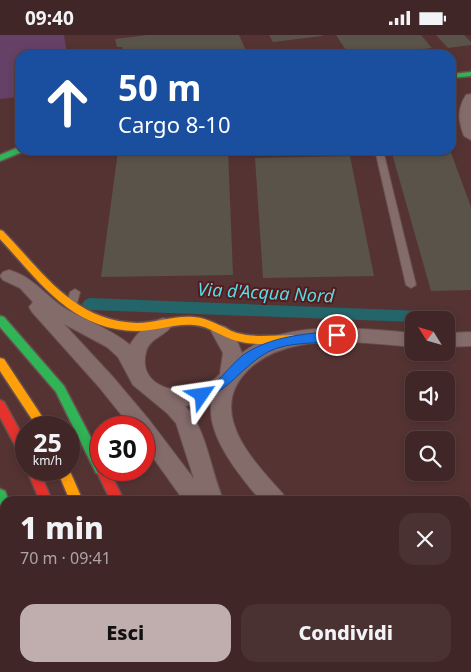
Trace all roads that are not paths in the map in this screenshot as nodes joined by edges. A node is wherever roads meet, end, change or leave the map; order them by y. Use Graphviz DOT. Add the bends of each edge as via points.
graph roads {
  1 [pos="471,74"];
  2 [pos="456,76"];
  3 [pos="471,98"];
  4 [pos="471,135"];
  5 [pos="15,151"];
  6 [pos="15,152"];
  7 [pos="0,154"];
  8 [pos="381,155"];
  9 [pos="0,158"];
  10 [pos="0,233"];
  11 [pos="5,271"];
  12 [pos="411,285"];
  13 [pos="75,291"];
  14 [pos="71,307"];
  15 [pos="0,320"];
  16 [pos="163,325"];
  17 [pos="220,331"];
  18 [pos="294,339"];
  19 [pos="405,339"];
  20 [pos="471,339"];
  21 [pos="455,340"];
  22 [pos="0,363"];
  23 [pos="135,368"];
  24 [pos="229,377"];
  25 [pos="152,391"];
  26 [pos="0,405"];
  27 [pos="36,416"];
  28 [pos="133,416"];
  29 [pos="15,433"];
  30 [pos="155,444"];
  31 [pos="90,447"];
  32 [pos="38,481"];
  33 [pos="68,481"];
  34 [pos="108,481"];
  35 [pos="44,496"];
  36 [pos="74,496"];
  37 [pos="115,496"];
  38 [pos="193,496"];
  39 [pos="209,496"];
  40 [pos="271,496"];
  1 -- 2 [label="main road"];
  3 -- 4 [label="street" via="464,114"];
  5 -- 7 [label="main road"];
  6 -- 9 [label="main road"];
  8 -- 12 [label="lane"];
  10 -- 14 [label="main road" via="56,297"];
  11 -- 23 [label="street" via="26,284 58,313 114,342 129,356"];
  11 -- 28 [label="street"];
  13 -- 14 [label="lane"];
  14 -- 16 [label="main road" via="119,325 144,328"];
  15 -- 31 [label="main road" via="60,389"];
  16 -- 17 [label="main road" via="193,321"];
  16 -- 23 [label="street" via="140,342 134,355"];
  17 -- 18 [label="main road" via="253,340"];
  17 -- 24 [label="street" via="230,340 234,352"];
  18 -- 19 [label="street" via="337,335"];
  18 -- 24 [label="street" via="257,352"];
  20 -- 21 [label="street"];
  22 -- 27 [label="main road"];
  23 -- 25 [label="street" via="140,380"];
  24 -- 25 [label="street" via="218,388 185,399"];
  24 -- 40 [label="street" via="222,392 221,418 242,460"];
  25 -- 39 [label="street" via="174,407 189,428"];
  26 -- 29 [label="main road"];
  30 -- 38 [label="street"];
  32 -- 35 [label="main road"];
  33 -- 36 [label="main road"];
  34 -- 37 [label="main road"];
}
